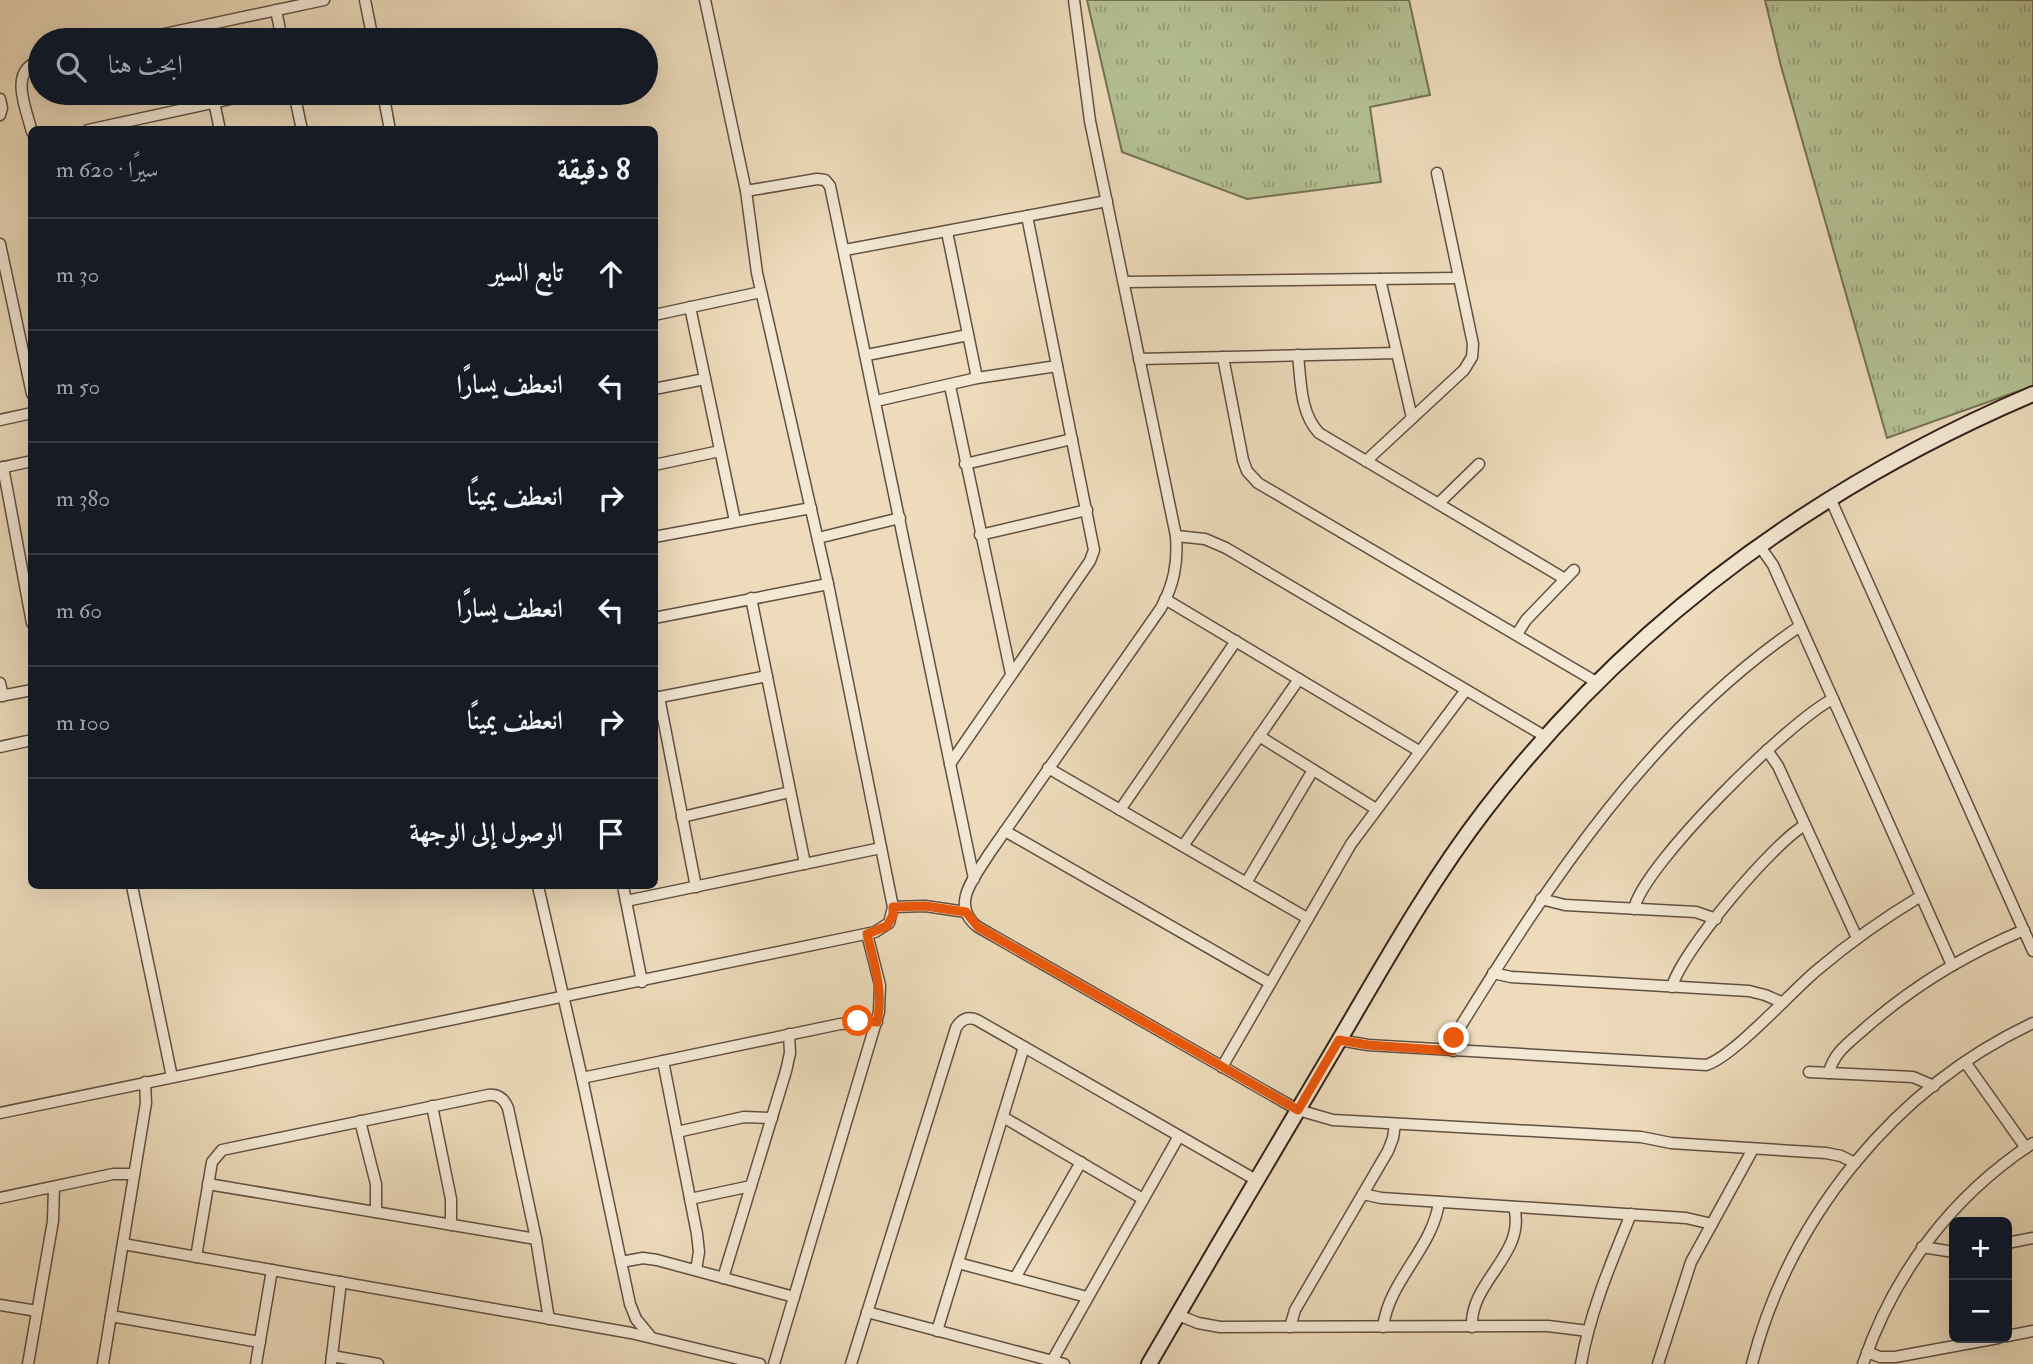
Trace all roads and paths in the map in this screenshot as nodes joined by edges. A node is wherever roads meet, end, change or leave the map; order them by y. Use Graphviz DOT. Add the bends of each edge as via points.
graph roads {
  1 [pos="324,0"];
  2 [pos="365,0"];
  3 [pos="705,0"];
  4 [pos="1074,0"];
  5 [pos="276,10"];
  6 [pos="191,28"];
  7 [pos="280,28"];
  8 [pos="371,28"];
  9 [pos="28,67"];
  10 [pos="0,99"];
  11 [pos="202,105"];
  12 [pos="215,105"];
  13 [pos="297,105"];
  14 [pos="385,105"];
  15 [pos="0,114"];
  16 [pos="31,126"];
  17 [pos="118,126"];
  18 [pos="219,126"];
  19 [pos="301,126"];
  20 [pos="389,126"];
  21 [pos="1437,173"];
  22 [pos="746,191"];
  23 [pos="1107,201"];
  24 [pos="1027,216"];
  25 [pos="947,232"];
  26 [pos="0,244"];
  27 [pos="845,250"];
  28 [pos="1459,278"];
  29 [pos="1380,279"];
  30 [pos="1124,282"];
  31 [pos="761,292"];
  32 [pos="690,307"];
  33 [pos="658,314"];
  34 [pos="968,335"];
  35 [pos="1396,353"];
  36 [pos="867,355"];
  37 [pos="1298,355"];
  38 [pos="1223,357"];
  39 [pos="1139,359"];
  40 [pos="1057,366"];
  41 [pos="28,375"];
  42 [pos="977,378"];
  43 [pos="705,379"];
  44 [pos="950,386"];
  45 [pos="658,388"];
  46 [pos="2033,394"];
  47 [pos="876,401"];
  48 [pos="28,414"];
  49 [pos="1412,418"];
  50 [pos="0,420"];
  51 [pos="1072,439"];
  52 [pos="720,451"];
  53 [pos="1366,461"];
  54 [pos="28,462"];
  55 [pos="658,464"];
  56 [pos="965,464"];
  57 [pos="1479,464"];
  58 [pos="1,468"];
  59 [pos="1830,498"];
  60 [pos="1439,503"];
  61 [pos="811,508"];
  62 [pos="1087,510"];
  63 [pos="900,518"];
  64 [pos="735,521"];
  65 [pos="980,535"];
  66 [pos="658,536"];
  67 [pos="1176,536"];
  68 [pos="818,538"];
  69 [pos="1759,545"];
  70 [pos="1573,570"];
  71 [pos="1565,579"];
  72 [pos="828,583"];
  73 [pos="751,598"];
  74 [pos="1165,599"];
  75 [pos="28,603"];
  76 [pos="658,617"];
  77 [pos="1800,626"];
  78 [pos="1517,634"];
  79 [pos="1236,641"];
  80 [pos="1011,674"];
  81 [pos="767,676"];
  82 [pos="1299,679"];
  83 [pos="0,683"];
  84 [pos="1598,683"];
  85 [pos="1466,690"];
  86 [pos="28,691"];
  87 [pos="1,696"];
  88 [pos="658,698"];
  89 [pos="1833,699"];
  90 [pos="658,703"];
  91 [pos="1259,736"];
  92 [pos="1546,737"];
  93 [pos="28,741"];
  94 [pos="0,747"];
  95 [pos="1767,750"];
  96 [pos="1419,751"];
  97 [pos="950,764"];
  98 [pos="1048,768"];
  99 [pos="1313,770"];
  100 [pos="790,792"];
  101 [pos="1376,809"];
  102 [pos="1120,810"];
  103 [pos="682,817"];
  104 [pos="1805,825"];
  105 [pos="1005,831"];
  106 [pos="1183,846"];
  107 [pos="881,848"];
  108 [pos="804,864"];
  109 [pos="974,879"];
  110 [pos="1246,883"];
  111 [pos="696,887"];
  112 [pos="133,889"];
  113 [pos="539,889"];
  114 [pos="623,889"];
  115 [pos="1921,896"];
  116 [pos="1541,899"];
  117 [pos="626,901"];
  118 [pos="893,907"];
  119 [pos="1634,909"];
  120 [pos="966,912"];
  121 [pos="1307,919"];
  122 [pos="1716,919"];
  123 [pos="2024,930"];
  124 [pos="867,934"];
  125 [pos="1857,939"];
  126 [pos="2033,951"];
  127 [pos="1952,965"];
  128 [pos="1493,973"];
  129 [pos="642,982"];
  130 [pos="1270,983"];
  131 [pos="1672,987"];
  132 [pos="564,998"];
  133 [pos="1781,1002"];
  134 [pos="877,1022"];
  135 [pos="2033,1023"];
  136 [pos="789,1034"];
  137 [pos="1339,1040"];
  138 [pos="1024,1047"];
  139 [pos="1452,1051"];
  140 [pos="663,1061"];
  141 [pos="1965,1062"];
  142 [pos="1222,1067"];
  143 [pos="1809,1072"];
  144 [pos="1829,1073"];
  145 [pos="172,1077"];
  146 [pos="582,1078"];
  147 [pos="145,1082"];
  148 [pos="1934,1086"];
  149 [pos="432,1106"];
  150 [pos="1298,1110"];
  151 [pos="0,1113"];
  152 [pos="1003,1117"];
  153 [pos="772,1118"];
  154 [pos="360,1121"];
  155 [pos="1395,1124"];
  156 [pos="677,1132"];
  157 [pos="1179,1136"];
  158 [pos="2029,1145"];
  159 [pos="1753,1149"];
  160 [pos="1081,1162"];
  161 [pos="1855,1163"];
  162 [pos="134,1174"];
  163 [pos="1256,1180"];
  164 [pos="208,1184"];
  165 [pos="54,1186"];
  166 [pos="751,1186"];
  167 [pos="1363,1194"];
  168 [pos="0,1198"];
  169 [pos="690,1199"];
  170 [pos="1143,1199"];
  171 [pos="1439,1202"];
  172 [pos="1514,1207"];
  173 [pos="376,1212"];
  174 [pos="1631,1214"];
  175 [pos="1712,1224"];
  176 [pos="451,1225"];
  177 [pos="2033,1238"];
  178 [pos="536,1239"];
  179 [pos="2012,1242"];
  180 [pos="123,1244"];
  181 [pos="1922,1247"];
  182 [pos="1949,1251"];
  183 [pos="196,1257"];
  184 [pos="621,1262"];
  185 [pos="958,1262"];
  186 [pos="272,1270"];
  187 [pos="696,1270"];
  188 [pos="723,1278"];
  189 [pos="1015,1278"];
  190 [pos="341,1282"];
  191 [pos="794,1297"];
  192 [pos="1087,1297"];
  193 [pos="0,1305"];
  194 [pos="37,1311"];
  195 [pos="867,1312"];
  196 [pos="1178,1315"];
  197 [pos="111,1316"];
  198 [pos="549,1319"];
  199 [pos="1290,1327"];
  200 [pos="1383,1327"];
  201 [pos="1472,1327"];
  202 [pos="937,1331"];
  203 [pos="1588,1331"];
  204 [pos="2033,1331"];
  205 [pos="2012,1335"];
  206 [pos="651,1337"];
  207 [pos="260,1342"];
  208 [pos="1971,1343"];
  209 [pos="1867,1352"];
  210 [pos="332,1360"];
  211 [pos="1052,1361"];
  212 [pos="28,1364"];
  213 [pos="103,1364"];
  214 [pos="256,1364"];
  215 [pos="378,1364"];
  216 [pos="760,1364"];
  217 [pos="774,1364"];
  218 [pos="851,1364"];
  219 [pos="1064,1364"];
  220 [pos="1149,1364"];
  221 [pos="1581,1364"];
  222 [pos="1658,1364"];
  223 [pos="1752,1364"];
  224 [pos="1863,1364"];
  1 -- 5 [label="street"];
  2 -- 8 [label="street"];
  3 -- 22 [label="street"];
  4 -- 23 [label="street" via="1087,104"];
  5 -- 6 [label="street"];
  5 -- 7 [label="street"];
  9 -- 16 [label="street" via="21,81"];
  10 -- 15 [label="street"];
  11 -- 17 [label="street"];
  12 -- 18 [label="street"];
  13 -- 19 [label="street"];
  14 -- 20 [label="street"];
  21 -- 28 [label="street"];
  22 -- 27 [label="street" via="804,180 828,182"];
  22 -- 31 [label="street"];
  23 -- 24 [label="street"];
  23 -- 30 [label="street"];
  24 -- 25 [label="street"];
  24 -- 40 [label="street"];
  25 -- 27 [label="street"];
  25 -- 34 [label="street"];
  26 -- 41 [label="street"];
  27 -- 36 [label="street"];
  28 -- 29 [label="street"];
  28 -- 49 [label="street" via="1472,357"];
  29 -- 30 [label="street"];
  29 -- 35 [label="street"];
  30 -- 39 [label="street"];
  31 -- 32 [label="street"];
  31 -- 61 [label="street"];
  32 -- 33 [label="street"];
  32 -- 43 [label="street"];
  34 -- 36 [label="street"];
  34 -- 42 [label="street"];
  35 -- 37 [label="street"];
  35 -- 49 [label="street"];
  36 -- 47 [label="street"];
  37 -- 38 [label="street"];
  37 -- 53 [label="street" via="1310,421 1325,438"];
  38 -- 39 [label="street"];
  38 -- 78 [label="street" via="1243,460 1254,480"];
  39 -- 67 [label="street"];
  40 -- 42 [label="street"];
  40 -- 51 [label="street"];
  42 -- 44 [label="street"];
  43 -- 45 [label="street"];
  43 -- 52 [label="street"];
  44 -- 47 [label="street"];
  44 -- 56 [label="street"];
  46 -- 59 [label="street" via="1919,447"];
  47 -- 63 [label="street"];
  48 -- 50 [label="street"];
  49 -- 53 [label="street"];
  51 -- 56 [label="street"];
  51 -- 62 [label="street"];
  52 -- 55 [label="street"];
  52 -- 64 [label="street"];
  53 -- 60 [label="street"];
  54 -- 58 [label="street"];
  56 -- 65 [label="street"];
  57 -- 60 [label="street"];
  58 -- 75 [label="street"];
  59 -- 69 [label="street"];
  59 -- 123 [label="street"];
  60 -- 71 [label="street"];
  61 -- 64 [label="street"];
  61 -- 68 [label="street"];
  62 -- 65 [label="street"];
  62 -- 80 [label="street" via="1094,550 1090,561"];
  63 -- 68 [label="street"];
  63 -- 97 [label="street"];
  64 -- 66 [label="street"];
  65 -- 80 [label="street"];
  67 -- 74 [label="street" via="1176,569"];
  67 -- 85 [label="street" via="1205,539 1226,548"];
  68 -- 72 [label="street"];
  69 -- 77 [label="street"];
  69 -- 84 [label="street" via="1681,606"];
  70 -- 71 [label="street"];
  71 -- 78 [label="street"];
  72 -- 73 [label="street"];
  72 -- 107 [label="street"];
  73 -- 76 [label="street"];
  73 -- 81 [label="street"];
  74 -- 79 [label="street"];
  74 -- 98 [label="street"];
  77 -- 89 [label="street"];
  77 -- 116 [label="street" via="1726,684 1658,751 1612,803"];
  78 -- 84 [label="street"];
  79 -- 82 [label="street"];
  79 -- 102 [label="street"];
  80 -- 97 [label="street"];
  81 -- 88 [label="street"];
  81 -- 100 [label="street"];
  82 -- 91 [label="street"];
  82 -- 96 [label="street"];
  83 -- 87 [label="street"];
  84 -- 92 [label="street"];
  85 -- 92 [label="street"];
  85 -- 96 [label="street"];
  86 -- 87 [label="street"];
  89 -- 95 [label="street" via="1810,712"];
  89 -- 115 [label="street"];
  90 -- 103 [label="street"];
  91 -- 99 [label="street"];
  91 -- 106 [label="street"];
  92 -- 137 [label="street" via="1443,868"];
  93 -- 94 [label="street"];
  95 -- 104 [label="street"];
  95 -- 119 [label="street" via="1668,855 1642,888"];
  96 -- 101 [label="street"];
  97 -- 109 [label="street"];
  98 -- 102 [label="street"];
  98 -- 105 [label="street"];
  99 -- 101 [label="street"];
  99 -- 110 [label="street"];
  100 -- 103 [label="street"];
  100 -- 108 [label="street"];
  101 -- 121 [label="street"];
  102 -- 106 [label="street"];
  103 -- 111 [label="street"];
  104 -- 122 [label="street" via="1775,849"];
  104 -- 125 [label="street"];
  105 -- 109 [label="street"];
  105 -- 130 [label="street"];
  106 -- 110 [label="street"];
  107 -- 108 [label="street"];
  107 -- 118 [label="street"];
  108 -- 111 [label="street"];
  109 -- 120 [label="street" via="965,894"];
  110 -- 121 [label="street"];
  111 -- 117 [label="street"];
  112 -- 145 [label="street"];
  113 -- 132 [label="street"];
  114 -- 117 [label="street"];
  115 -- 125 [label="street"];
  115 -- 127 [label="street"];
  116 -- 119 [label="street"];
  116 -- 128 [label="street"];
  117 -- 129 [label="street"];
  118 -- 120 [label="street"];
  118 -- 124 [label="street" via="887,926"];
  119 -- 122 [label="street" via="1696,912"];
  120 -- 142 [label="street" via="978,927"];
  121 -- 130 [label="street"];
  122 -- 131 [label="street" via="1683,961"];
  123 -- 126 [label="street"];
  123 -- 127 [label="street"];
  124 -- 129 [label="street"];
  124 -- 134 [label="street" via="880,985"];
  125 -- 133 [label="street"];
  127 -- 144 [label="street" via="1874,1020 1838,1053"];
  128 -- 131 [label="street"];
  128 -- 139 [label="street" via="1457,1032"];
  129 -- 132 [label="street"];
  130 -- 142 [label="street"];
  131 -- 133 [label="street" via="1749,991"];
  132 -- 145 [label="street"];
  132 -- 146 [label="street"];
  133 -- 139 [label="street" via="1722,1058 1706,1065"];
  134 -- 136 [label="street" via="849,1022"];
  134 -- 191 [label="street"];
  135 -- 141 [label="street"];
  136 -- 140 [label="street"];
  136 -- 153 [label="street" via="788,1062"];
  137 -- 139 [label="street"];
  137 -- 150 [label="street"];
  138 -- 152 [label="street"];
  138 -- 157 [label="street"];
  138 -- 195 [label="street" via="974,1018 963,1020 956,1028"];
  140 -- 146 [label="street"];
  140 -- 156 [label="street"];
  141 -- 148 [label="street"];
  141 -- 158 [label="street"];
  142 -- 150 [label="street"];
  143 -- 144 [label="street"];
  144 -- 148 [label="street" via="1913,1077"];
  145 -- 147 [label="street"];
  146 -- 184 [label="street"];
  147 -- 151 [label="street"];
  147 -- 162 [label="street"];
  148 -- 161 [label="street" via="1891,1123"];
  149 -- 154 [label="street"];
  149 -- 176 [label="street" via="451,1199"];
  149 -- 178 [label="street" via="488,1095 504,1101"];
  150 -- 155 [label="street" via="1334,1120"];
  150 -- 163 [label="street"];
  152 -- 160 [label="street"];
  152 -- 185 [label="street"];
  153 -- 156 [label="street" via="744,1117"];
  153 -- 166 [label="street"];
  154 -- 164 [label="street" via="222,1150 212,1162"];
  154 -- 173 [label="street" via="376,1184"];
  155 -- 159 [label="street" via="1641,1137"];
  155 -- 167 [label="street" via="1391,1144"];
  156 -- 169 [label="street"];
  157 -- 163 [label="street"];
  157 -- 170 [label="street"];
  158 -- 181 [label="street" via="1961,1201"];
  159 -- 161 [label="street" via="1833,1154"];
  159 -- 175 [label="street"];
  160 -- 170 [label="street"];
  160 -- 189 [label="street"];
  161 -- 223 [label="street" via="1791,1261"];
  162 -- 165 [label="street"];
  162 -- 180 [label="street"];
  163 -- 196 [label="street"];
  164 -- 173 [label="street"];
  164 -- 183 [label="street"];
  165 -- 168 [label="street"];
  165 -- 194 [label="street" via="53,1221"];
  166 -- 169 [label="street"];
  166 -- 188 [label="street"];
  167 -- 171 [label="street"];
  167 -- 199 [label="street" via="1295,1310"];
  169 -- 187 [label="street" via="698,1243"];
  170 -- 192 [label="street"];
  171 -- 172 [label="street"];
  171 -- 200 [label="street" via="1432,1228 1391,1298"];
  172 -- 174 [label="street"];
  172 -- 201 [label="street" via="1514,1237 1477,1301"];
  173 -- 176 [label="street"];
  174 -- 175 [label="street" via="1693,1218"];
  174 -- 203 [label="street"];
  175 -- 222 [label="street" via="1686,1275"];
  176 -- 178 [label="street"];
  177 -- 179 [label="street"];
  178 -- 198 [label="street"];
  180 -- 183 [label="street"];
  180 -- 197 [label="street"];
  181 -- 182 [label="street"];
  181 -- 209 [label="street" via="1890,1298"];
  183 -- 186 [label="street"];
  184 -- 187 [label="street" via="650,1258"];
  184 -- 206 [label="street" via="632,1312"];
  185 -- 189 [label="street"];
  185 -- 202 [label="street"];
  186 -- 190 [label="street"];
  186 -- 207 [label="street"];
  187 -- 188 [label="street"];
  188 -- 191 [label="street"];
  189 -- 192 [label="street"];
  190 -- 198 [label="street"];
  190 -- 210 [label="street"];
  191 -- 217 [label="street"];
  192 -- 211 [label="street"];
  193 -- 194 [label="street"];
  194 -- 212 [label="street"];
  195 -- 202 [label="street"];
  195 -- 218 [label="street"];
  196 -- 199 [label="street" via="1220,1327"];
  196 -- 220 [label="street"];
  197 -- 207 [label="street"];
  197 -- 213 [label="street"];
  198 -- 206 [label="street"];
  199 -- 200 [label="street"];
  200 -- 201 [label="street"];
  201 -- 203 [label="street" via="1548,1326"];
  202 -- 211 [label="street"];
  203 -- 221 [label="street"];
  204 -- 205 [label="street"];
  206 -- 216 [label="street"];
  207 -- 214 [label="street"];
  208 -- 209 [label="street" via="1895,1357"];
  209 -- 224 [label="street"];
  210 -- 215 [label="street"];
  211 -- 219 [label="street"];
}
